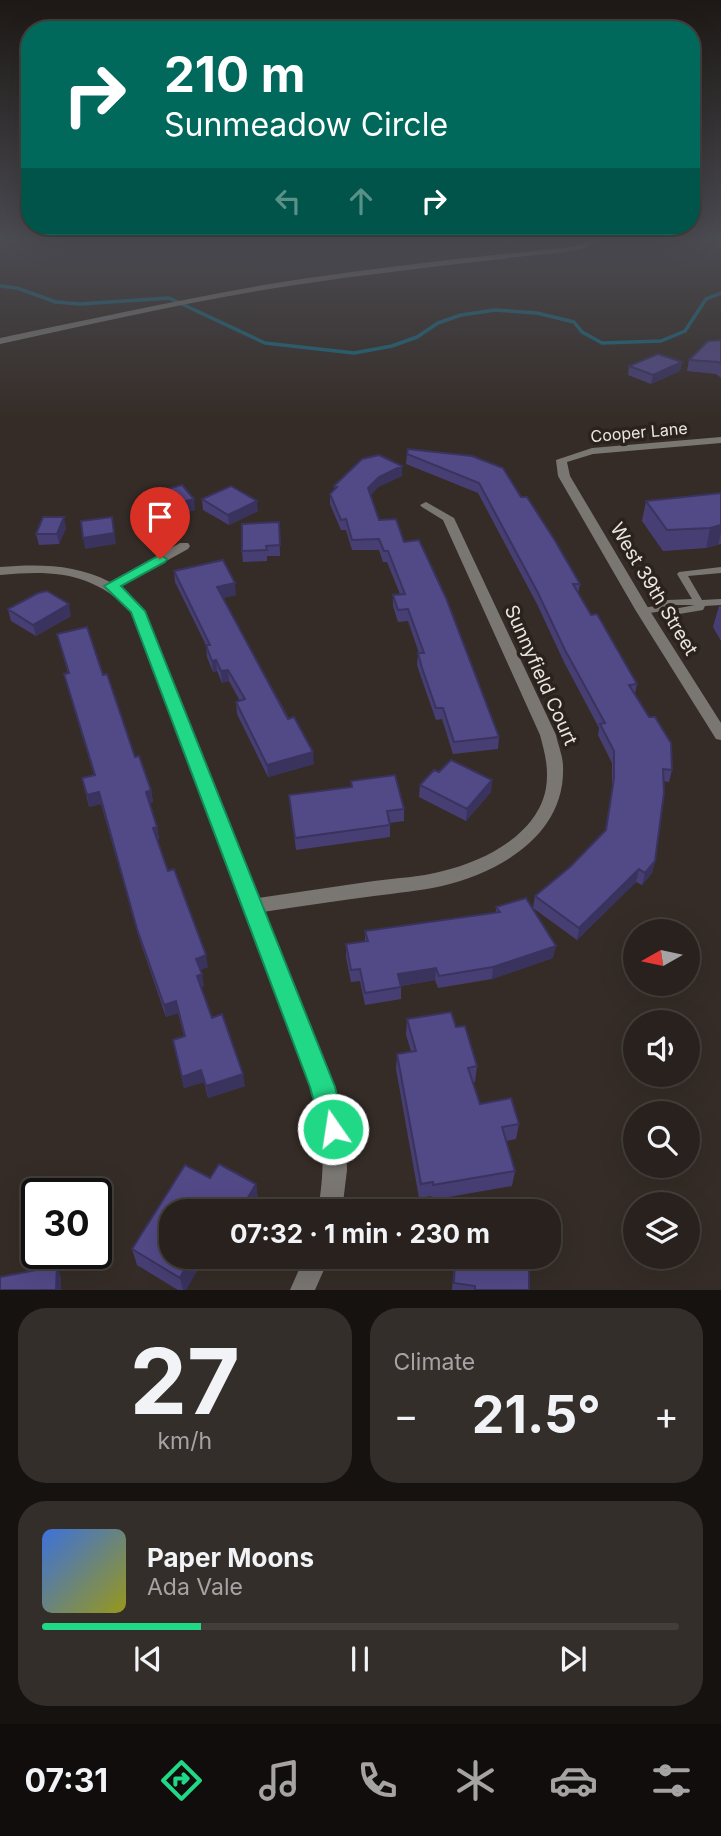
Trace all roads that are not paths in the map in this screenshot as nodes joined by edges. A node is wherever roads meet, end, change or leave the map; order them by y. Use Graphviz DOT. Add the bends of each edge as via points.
graph roads {
  1 [pos="192,300"];
  2 [pos="0,341"];
  3 [pos="721,440"];
  4 [pos="561,460"];
  5 [pos="426,505"];
  6 [pos="184,546"];
  7 [pos="721,570"];
  8 [pos="0,571"];
  9 [pos="112,586"];
  10 [pos="721,602"];
  11 [pos="700,604"];
  12 [pos="643,611"];
  13 [pos="721,735"];
  14 [pos="251,906"];
  15 [pos="332,1199"];
  16 [pos="312,1269"];
  17 [pos="302,1290"];
  1 -- 2 [label="street"];
  3 -- 4 [label="street, Cooper Lane" via="592,451"];
  4 -- 12 [label="street, West 39th Street" via="564,476"];
  5 -- 14 [label="street, Sunnyfield Court" via="448,518 548,735 557,766 553,797 536,828 522,842 466,873"];
  6 -- 9 [label="street"];
  7 -- 11 [label="lane" via="682,575"];
  8 -- 9 [label="street" via="62,571"];
  9 -- 14 [label="street" via="138,611"];
  10 -- 11 [label="lane"];
  11 -- 12 [label="lane" via="692,600"];
  12 -- 13 [label="street, West 39th Street"];
  14 -- 15 [label="street" via="326,1099 335,1142"];
  16 -- 17 [label="street"];
}
